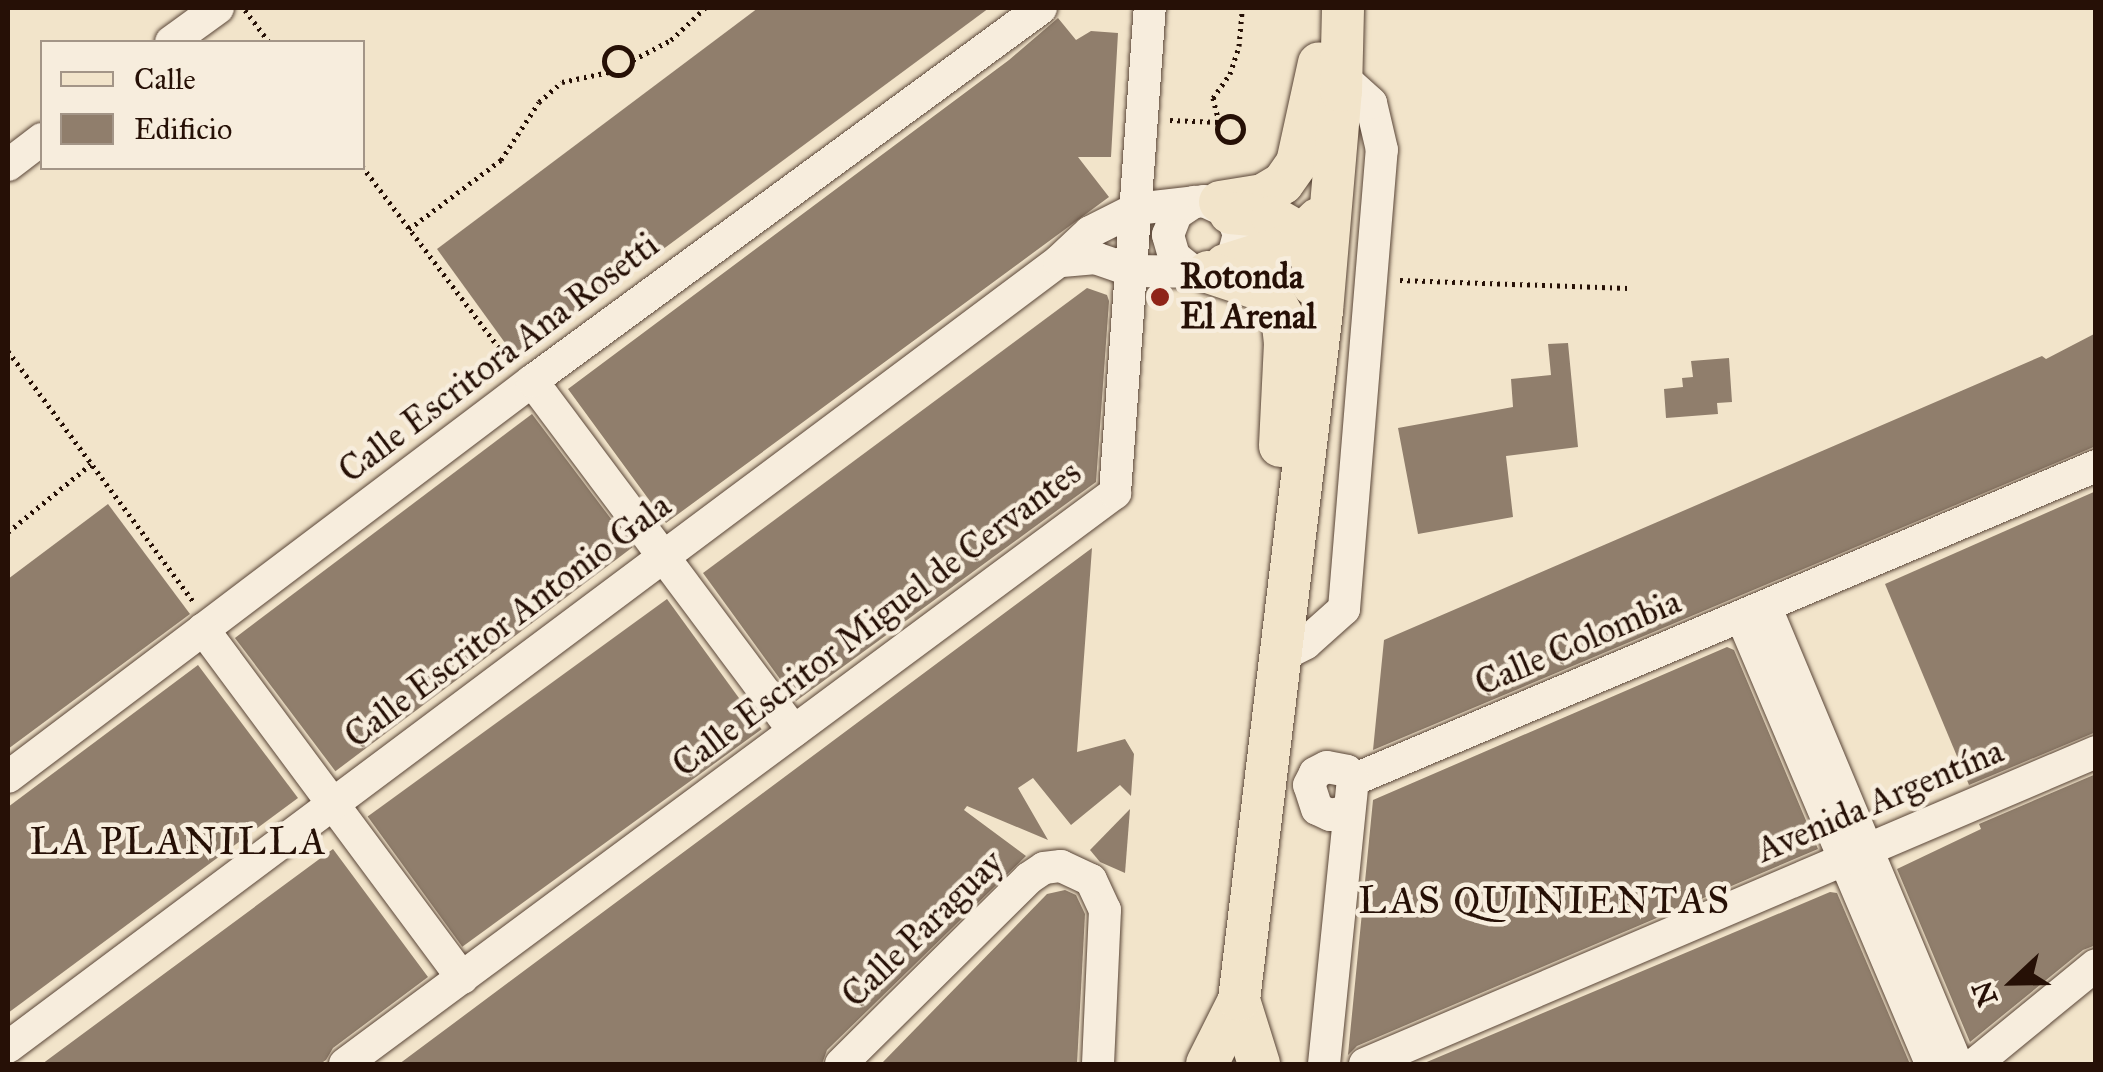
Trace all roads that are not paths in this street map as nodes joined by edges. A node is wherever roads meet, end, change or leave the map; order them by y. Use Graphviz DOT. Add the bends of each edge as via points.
graph roads {
  1 [pos="218,8"];
  2 [pos="1042,8"];
  3 [pos="1150,8"];
  4 [pos="1325,8"];
  5 [pos="1343,8"];
  6 [pos="174,40"];
  7 [pos="1334,77"];
  8 [pos="40,141"];
  9 [pos="8,165"];
  10 [pos="1213,205"];
  11 [pos="1136,208"];
  12 [pos="1304,236"];
  13 [pos="1059,261"];
  14 [pos="1208,269"];
  15 [pos="1133,271"];
  16 [pos="530,383"];
  17 [pos="1306,436"];
  18 [pos="2096,466"];
  19 [pos="1277,551"];
  20 [pos="663,553"];
  21 [pos="1754,613"];
  22 [pos="206,627"];
  23 [pos="1279,656"];
  24 [pos="794,732"];
  25 [pos="1267,751"];
  26 [pos="2096,752"];
  27 [pos="8,777"];
  28 [pos="333,803"];
  29 [pos="1855,856"];
  30 [pos="2096,965"];
  31 [pos="462,978"];
  32 [pos="1239,1000"];
  33 [pos="8,1047"];
  34 [pos="345,1064"];
  35 [pos="841,1064"];
  36 [pos="1098,1064"];
  37 [pos="1207,1064"];
  38 [pos="1220,1064"];
  39 [pos="1241,1064"];
  40 [pos="1260,1064"];
  41 [pos="1324,1064"];
  42 [pos="1366,1064"];
  43 [pos="1930,1064"];
  44 [pos="1957,1064"];
  45 [pos="1974,1064"];
  1 -- 6 [label="street"];
  2 -- 16 [label="street, Calle Escritora Ana Rosetti"];
  3 -- 11 [label="street, Calle Escritor Miguel de Cervantes"];
  4 -- 7 [label="main road"];
  5 -- 7 [label="main road"];
  7 -- 10 [label="main road" via="1282,183 1262,195"];
  7 -- 12 [label="main road"];
  7 -- 17 [label="main road"];
  7 -- 23 [label="street" via="1371,102 1382,150 1344,609 1306,643"];
  8 -- 9 [label="street"];
  10 -- 11 [label="street"];
  10 -- 12 [label="main road" via="1272,217"];
  10 -- 14 [label="street" via="1239,234 1238,246"];
  10 -- 14 [label="street" via="1176,214 1168,235 1174,256"];
  11 -- 13 [label="street, Calle Escritor Antonio Gala" via="1090,232"];
  11 -- 15 [label="street, Calle Escritor Miguel de Cervantes"];
  12 -- 14 [label="main road" via="1250,260"];
  12 -- 17 [label="main road" via="1313,258"];
  12 -- 19 [label="main road"];
  13 -- 15 [label="street" via="1096,258"];
  13 -- 20 [label="street, Calle Escritor Antonio Gala"];
  14 -- 15 [label="street"];
  14 -- 19 [label="main road" via="1262,290 1282,315"];
  15 -- 24 [label="street, Calle Escritor Miguel de Cervantes" via="1115,493"];
  16 -- 20 [label="street"];
  16 -- 22 [label="street, Calle Escritora Ana Rosetti"];
  17 -- 23 [label="main road"];
  18 -- 21 [label="street, Calle Colombia"];
  19 -- 25 [label="main road"];
  20 -- 24 [label="street"];
  20 -- 28 [label="street, Calle Escritor Antonio Gala"];
  21 -- 29 [label="street"];
  21 -- 41 [label="street, Calle Colombia" via="1351,796"];
  22 -- 27 [label="street, Calle Escritora Ana Rosetti"];
  22 -- 28 [label="street"];
  23 -- 25 [label="main road"];
  24 -- 31 [label="street, Calle Escritor Miguel de Cervantes"];
  25 -- 32 [label="main road"];
  26 -- 29 [label="street, Avenida Argentína"];
  28 -- 31 [label="street"];
  28 -- 33 [label="street, Calle Escritor Antonio Gala"];
  29 -- 42 [label="street, Avenida Argentína"];
  29 -- 43 [label="street"];
  29 -- 44 [label="street"];
  30 -- 45 [label="street"];
  31 -- 34 [label="street, Calle Escritor Miguel de Cervantes"];
  32 -- 37 [label="main road"];
  32 -- 40 [label="main road"];
  35 -- 36 [label="street, Calle Paraguay" via="1044,868 1077,871 1090,880 1105,910"];
  38 -- 39 [label="main road"];
}
